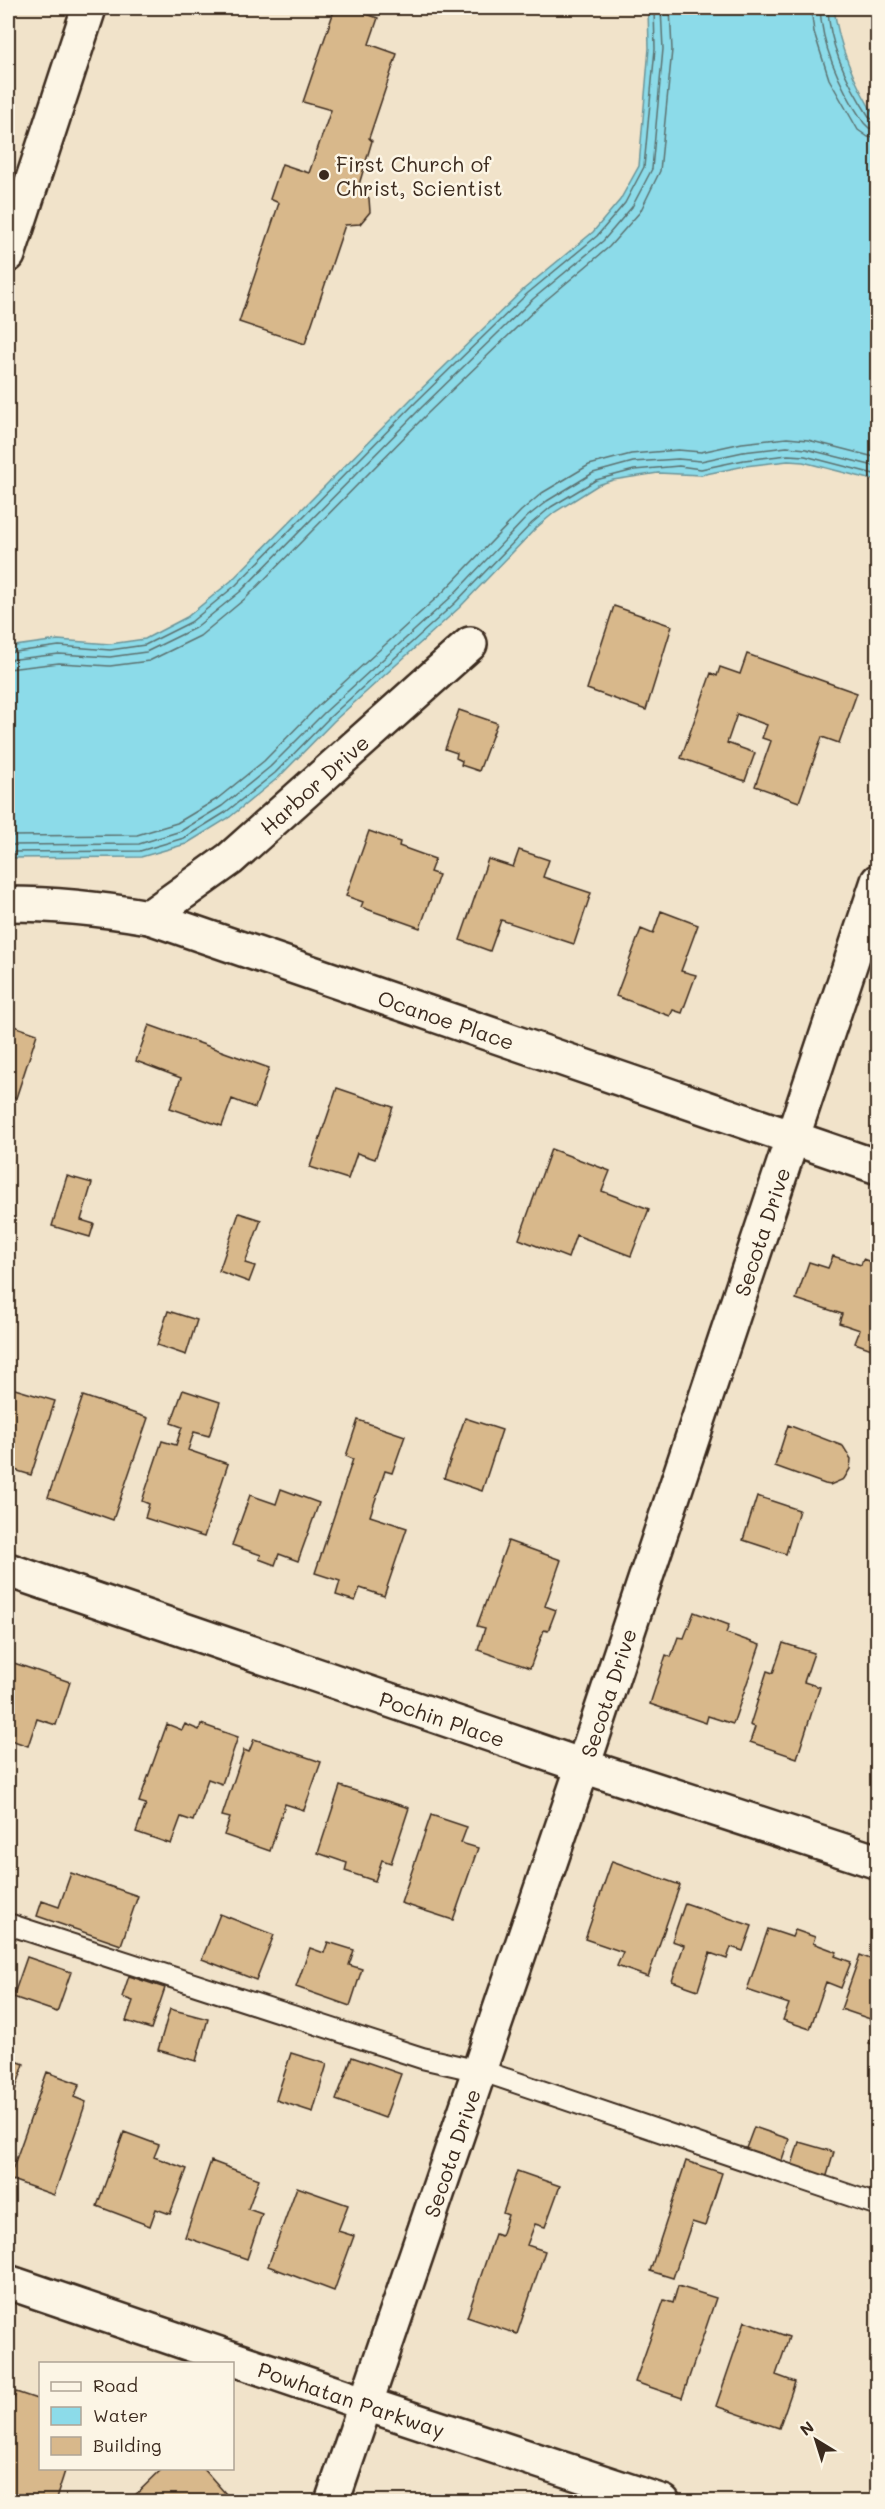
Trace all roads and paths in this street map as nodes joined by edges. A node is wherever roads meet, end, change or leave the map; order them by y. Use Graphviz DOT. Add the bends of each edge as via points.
graph roads {
  1 [pos="89,8"];
  2 [pos="8,255"];
  3 [pos="471,644"];
  4 [pos="878,880"];
  5 [pos="8,904"];
  6 [pos="149,917"];
  7 [pos="790,1137"];
  8 [pos="878,1167"];
  9 [pos="8,1569"];
  10 [pos="583,1766"];
  11 [pos="878,1862"];
  12 [pos="8,1924"];
  13 [pos="479,2070"];
  14 [pos="878,2205"];
  15 [pos="8,2282"];
  16 [pos="366,2404"];
  17 [pos="332,2502"];
  18 [pos="663,2502"];
  1 -- 2 [label="street"];
  3 -- 6 [label="street, Harbor Drive" via="230,859"];
  4 -- 7 [label="street, Secota Drive"];
  5 -- 6 [label="street, Ocanoe Place" via="83,907"];
  6 -- 7 [label="street, Ocanoe Place"];
  7 -- 8 [label="street, Ocanoe Place"];
  7 -- 10 [label="street, Secota Drive"];
  9 -- 10 [label="street, Pochin Place"];
  10 -- 11 [label="street, Pochin Place"];
  10 -- 13 [label="street, Secota Drive"];
  12 -- 13 [label="lane" via="422,2058"];
  13 -- 14 [label="lane"];
  13 -- 16 [label="street, Secota Drive"];
  15 -- 16 [label="street, Powhatan Parkway"];
  16 -- 17 [label="street, Secota Drive"];
  16 -- 18 [label="street, Powhatan Parkway"];
}
